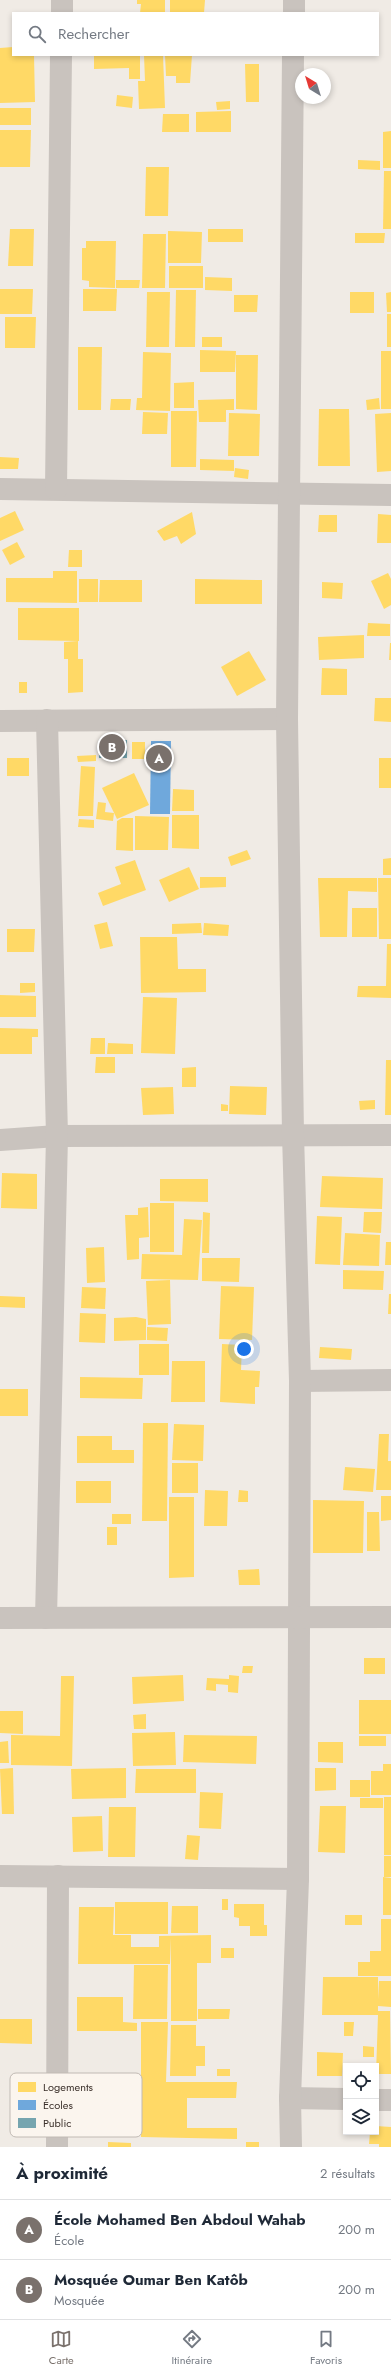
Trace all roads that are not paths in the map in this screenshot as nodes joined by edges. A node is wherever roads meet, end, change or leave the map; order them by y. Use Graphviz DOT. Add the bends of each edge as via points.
graph roads {
  1 [pos="62,0"];
  2 [pos="294,0"];
  3 [pos="62,12"];
  4 [pos="294,12"];
  5 [pos="61,56"];
  6 [pos="293,56"];
  7 [pos="0,489"];
  8 [pos="56,489"];
  9 [pos="288,495"];
  10 [pos="391,495"];
  11 [pos="287,719"];
  12 [pos="47,720"];
  13 [pos="0,721"];
  14 [pos="293,1134"];
  15 [pos="391,1135"];
  16 [pos="57,1136"];
  17 [pos="0,1140"];
  18 [pos="391,1380"];
  19 [pos="300,1381"];
  20 [pos="299,1617"];
  21 [pos="391,1617"];
  22 [pos="0,1618"];
  23 [pos="46,1618"];
  24 [pos="0,1876"];
  25 [pos="58,1876"];
  26 [pos="298,1879"];
  27 [pos="57,2073"];
  28 [pos="290,2098"];
  29 [pos="343,2099"];
  30 [pos="379,2100"];
  31 [pos="391,2100"];
  32 [pos="57,2137"];
  33 [pos="57,2147"];
  34 [pos="291,2147"];
  1 -- 3 [label="street"];
  2 -- 4 [label="street"];
  5 -- 8 [label="street"];
  6 -- 9 [label="street"];
  7 -- 8 [label="street"];
  8 -- 9 [label="street"];
  9 -- 10 [label="street"];
  9 -- 11 [label="street"];
  11 -- 12 [label="street"];
  11 -- 14 [label="street"];
  12 -- 13 [label="street"];
  12 -- 16 [label="street"];
  14 -- 15 [label="street"];
  14 -- 16 [label="street"];
  14 -- 19 [label="street"];
  16 -- 17 [label="street"];
  16 -- 23 [label="street"];
  18 -- 19 [label="street"];
  19 -- 20 [label="street"];
  20 -- 21 [label="street"];
  20 -- 23 [label="street"];
  20 -- 26 [label="street"];
  22 -- 23 [label="street"];
  24 -- 25 [label="street"];
  25 -- 26 [label="street"];
  25 -- 27 [label="street"];
  26 -- 28 [label="street"];
  28 -- 29 [label="street"];
  28 -- 34 [label="street"];
  30 -- 31 [label="street"];
  32 -- 33 [label="street"];
}
